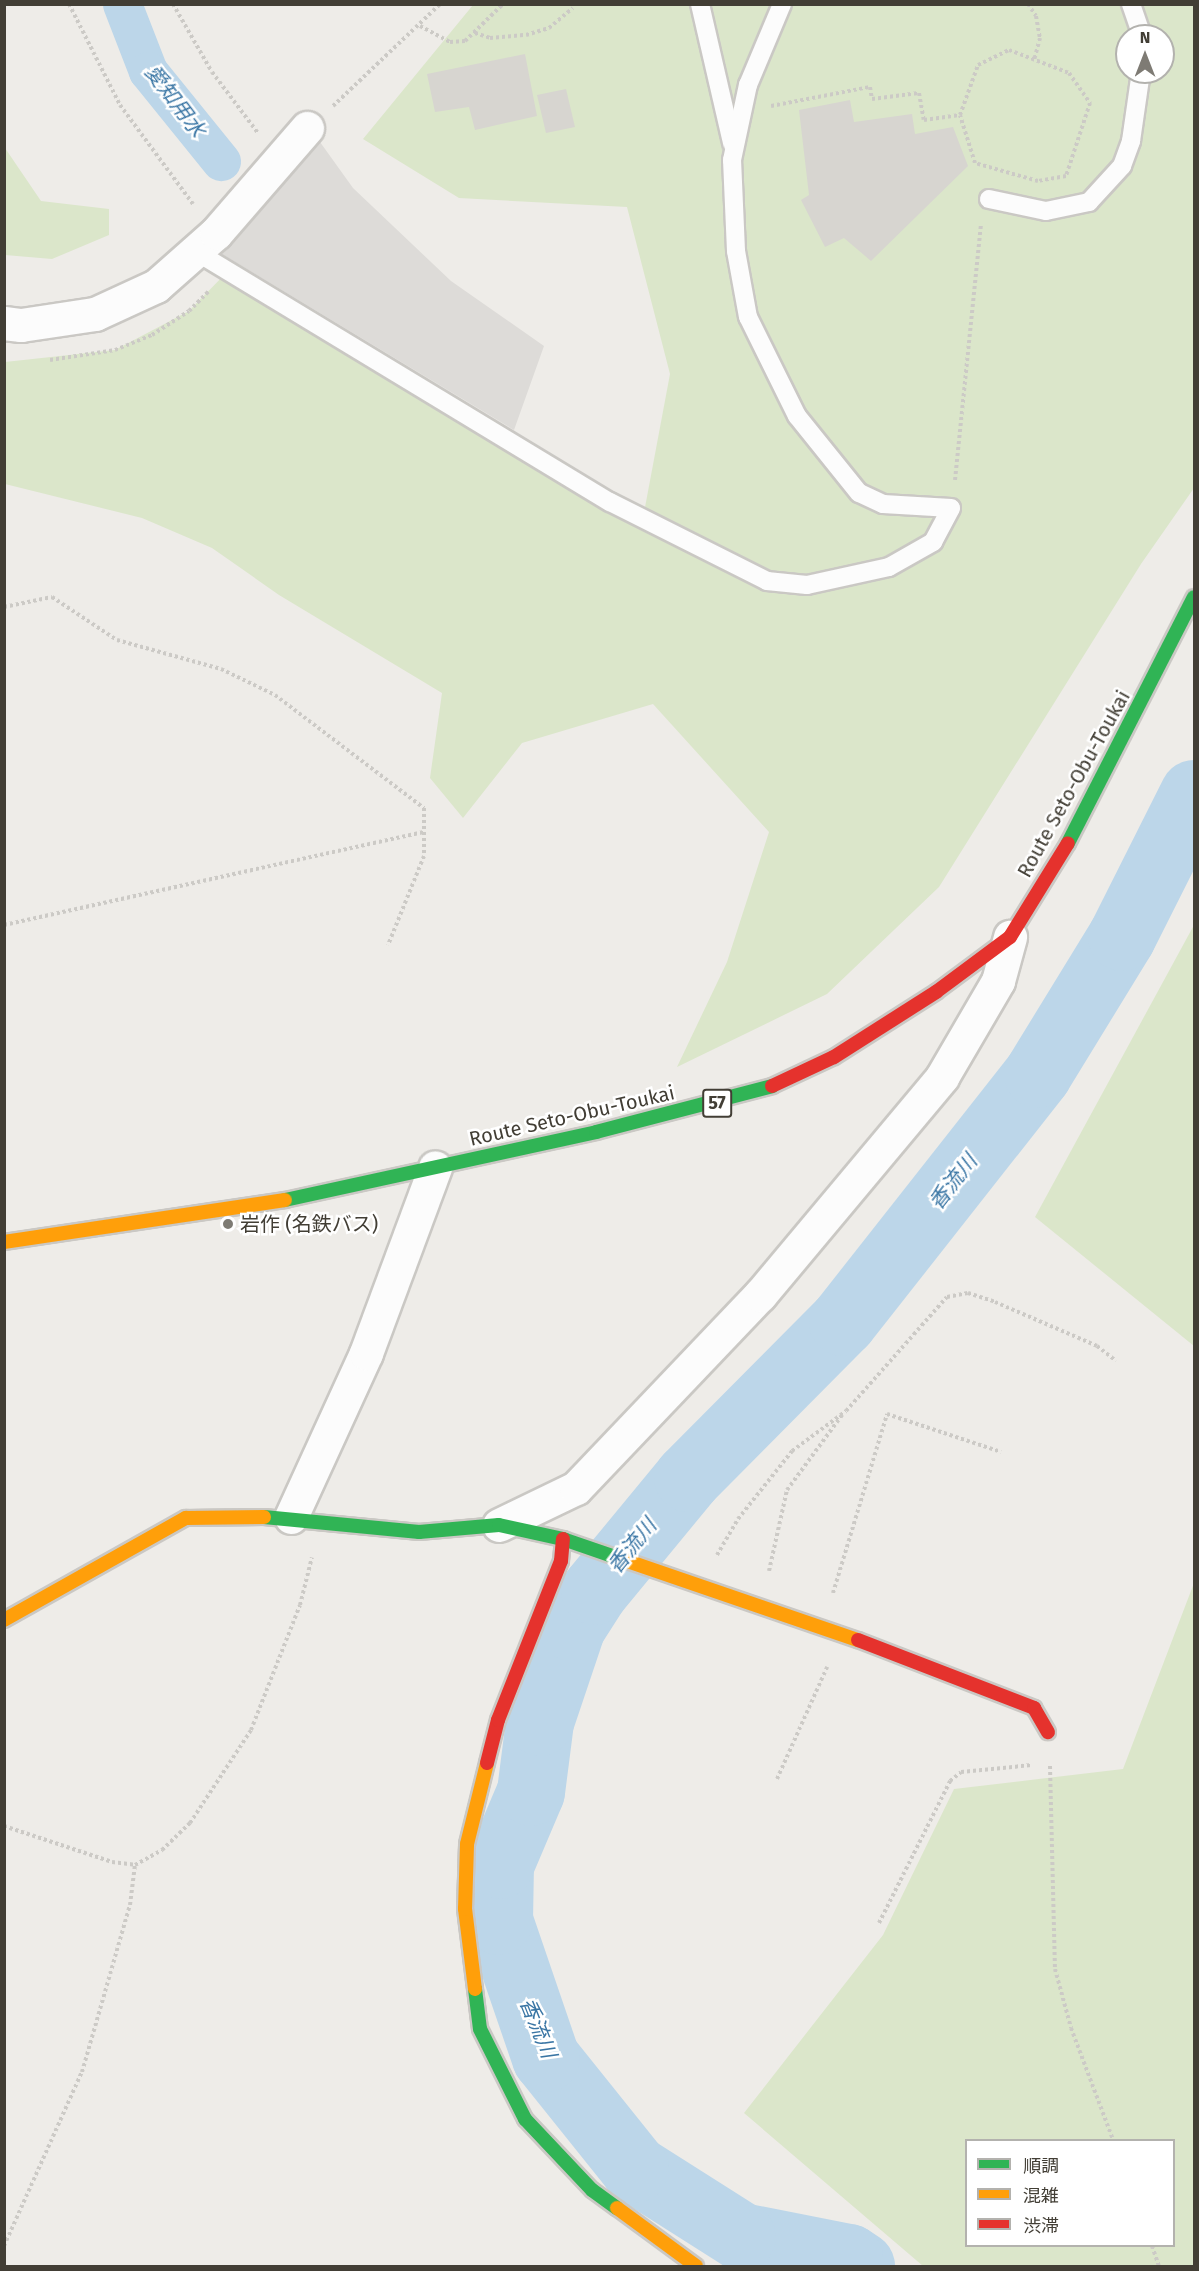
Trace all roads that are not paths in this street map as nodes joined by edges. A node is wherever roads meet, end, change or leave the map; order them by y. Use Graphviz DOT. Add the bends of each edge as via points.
graph roads {
  1 [pos="700,4"];
  2 [pos="782,4"];
  3 [pos="1131,4"];
  4 [pos="1138,24"];
  5 [pos="1140,84"];
  6 [pos="308,128"];
  7 [pos="734,146"];
  8 [pos="989,199"];
  9 [pos="205,242"];
  10 [pos="4,323"];
  11 [pos="1194,597"];
  12 [pos="1010,937"];
  13 [pos="435,1167"];
  14 [pos="4,1242"];
  15 [pos="306,1519"];
  16 [pos="499,1525"];
  17 [pos="569,1542"];
  18 [pos="4,1620"];
  19 [pos="1048,1732"];
  20 [pos="696,2266"];
  1 -- 7 [label="lane"];
  2 -- 7 [label="lane" via="762,41"];
  3 -- 4 [label="lane"];
  5 -- 8 [label="lane" via="1131,141 1122,166 1089,201 1046,211"];
  6 -- 9 [label="street"];
  7 -- 9 [label="lane" via="736,250 747,316 796,416 859,493 883,504 951,507 933,542 889,567 807,585 767,581 610,502"];
  9 -- 10 [label="street" via="156,286 96,314 21,325"];
  11 -- 12 [label="street, Route Seto-Obu-Toukai / 57" via="1078,827"];
  12 -- 13 [label="street, Route Seto-Obu-Toukai / 57" via="936,992 834,1057 755,1094"];
  12 -- 16 [label="street" via="998,981 942,1077 760,1295 576,1488"];
  13 -- 14 [label="street, Route Seto-Obu-Toukai / 57" via="276,1202"];
  13 -- 15 [label="street"];
  15 -- 16 [label="street" via="419,1532"];
  15 -- 18 [label="street" via="186,1518"];
  16 -- 17 [label="street"];
  17 -- 19 [label="street" via="938,1667 1034,1708"];
  17 -- 20 [label="street" via="498,1720 467,1844 465,1909 480,2029 525,2119 592,2190"];
}
